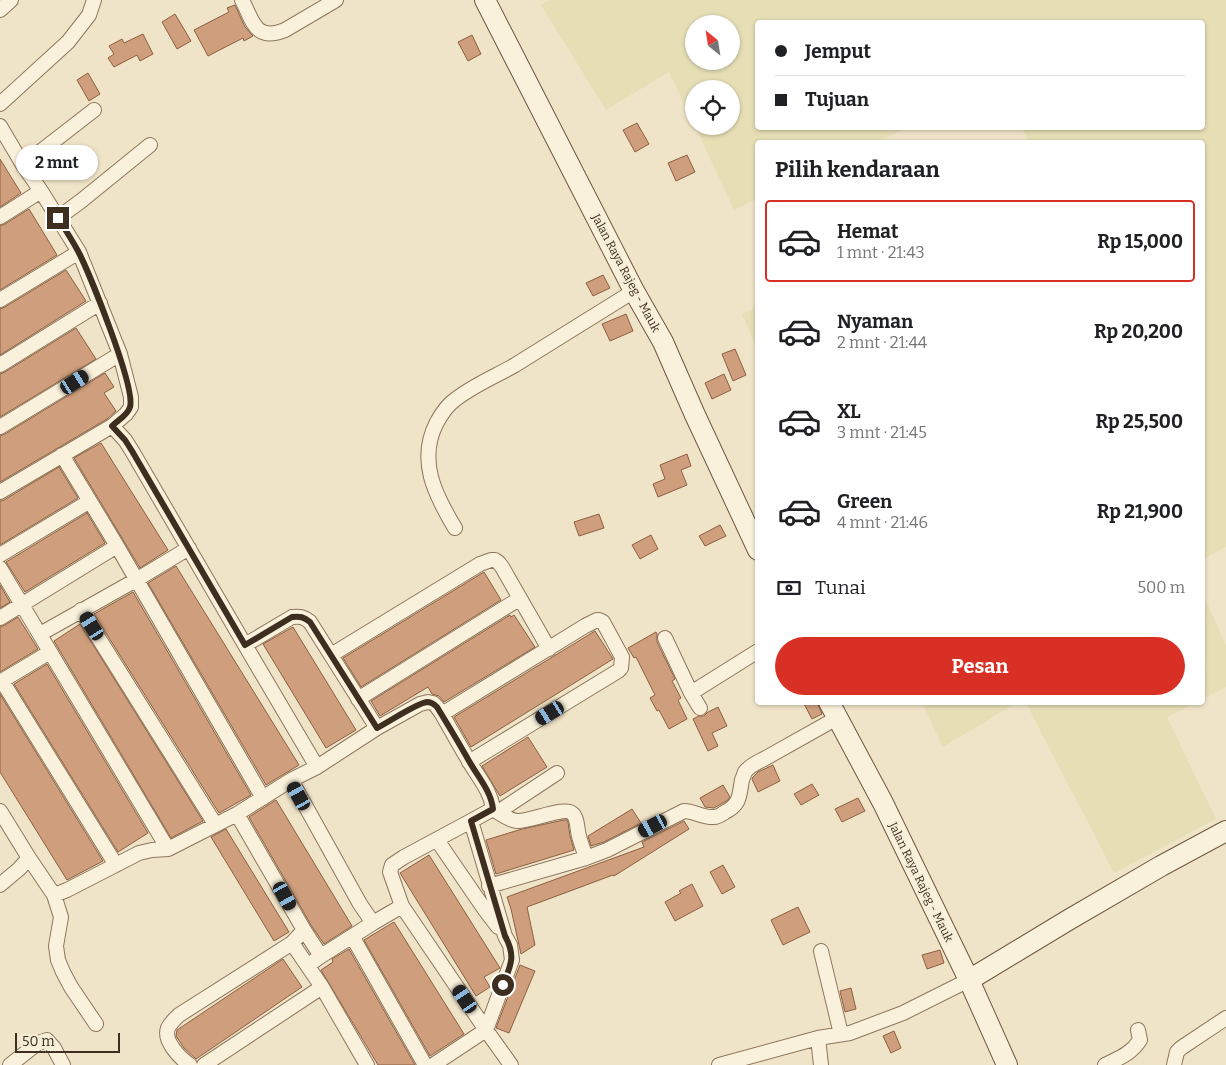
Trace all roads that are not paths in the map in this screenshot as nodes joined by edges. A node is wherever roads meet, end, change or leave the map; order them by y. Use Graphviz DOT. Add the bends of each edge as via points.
graph roads {
  1 [pos="94,0"];
  2 [pos="242,0"];
  3 [pos="336,0"];
  4 [pos="485,0"];
  5 [pos="0,104"];
  6 [pos="94,110"];
  7 [pos="0,126"];
  8 [pos="4,142"];
  9 [pos="150,145"];
  10 [pos="23,165"];
  11 [pos="41,191"];
  12 [pos="0,217"];
  13 [pos="58,218"];
  14 [pos="79,252"];
  15 [pos="634,291"];
  16 [pos="0,300"];
  17 [pos="100,304"];
  18 [pos="120,354"];
  19 [pos="0,365"];
  20 [pos="112,426"];
  21 [pos="0,428"];
  22 [pos="62,455"];
  23 [pos="0,492"];
  24 [pos="90,501"];
  25 [pos="455,528"];
  26 [pos="755,544"];
  27 [pos="117,546"];
  28 [pos="189,548"];
  29 [pos="0,555"];
  30 [pos="0,568"];
  31 [pos="136,580"];
  32 [pos="519,599"];
  33 [pos="21,605"];
  34 [pos="81,610"];
  35 [pos="0,618"];
  36 [pos="40,634"];
  37 [pos="665,638"];
  38 [pos="245,645"];
  39 [pos="549,649"];
  40 [pos="50,652"];
  41 [pos="755,653"];
  42 [pos="331,656"];
  43 [pos="1,682"];
  44 [pos="692,693"];
  45 [pos="358,699"];
  46 [pos="700,708"];
  47 [pos="833,710"];
  48 [pos="442,714"];
  49 [pos="377,728"];
  50 [pos="469,762"];
  51 [pos="317,767"];
  52 [pos="557,773"];
  53 [pos="291,780"];
  54 [pos="263,798"];
  55 [pos="0,811"];
  56 [pos="497,812"];
  57 [pos="237,814"];
  58 [pos="471,821"];
  59 [pos="215,824"];
  60 [pos="1226,831"];
  61 [pos="437,840"];
  62 [pos="168,849"];
  63 [pos="29,858"];
  64 [pos="586,858"];
  65 [pos="116,865"];
  66 [pos="0,885"];
  67 [pos="489,886"];
  68 [pos="54,895"];
  69 [pos="402,906"];
  70 [pos="373,923"];
  71 [pos="304,930"];
  72 [pos="352,936"];
  73 [pos="505,936"];
  74 [pos="292,943"];
  75 [pos="820,951"];
  76 [pos="321,956"];
  77 [pos="307,966"];
  78 [pos="969,980"];
  79 [pos="322,987"];
  80 [pos="1226,1018"];
  81 [pos="96,1024"];
  82 [pos="486,1030"];
  83 [pos="1138,1030"];
  84 [pos="841,1034"];
  85 [pos="818,1038"];
  86 [pos="10,1065"];
  87 [pos="62,1065"];
  88 [pos="190,1065"];
  89 [pos="204,1065"];
  90 [pos="366,1065"];
  91 [pos="425,1065"];
  92 [pos="433,1065"];
  93 [pos="511,1065"];
  94 [pos="719,1065"];
  95 [pos="821,1065"];
  96 [pos="1006,1065"];
  97 [pos="1105,1065"];
  98 [pos="1174,1065"];
  1 -- 5 [label="street" via="89,15 68,42"];
  2 -- 3 [label="street" via="260,32 268,34 285,30"];
  4 -- 15 [label="main road, Jalan Raya Rajeg - Mauk"];
  6 -- 10 [label="street"];
  7 -- 8 [label="street"];
  8 -- 10 [label="street"];
  9 -- 13 [label="street"];
  10 -- 11 [label="street"];
  11 -- 12 [label="street"];
  11 -- 13 [label="street"];
  13 -- 14 [label="street"];
  14 -- 16 [label="street"];
  14 -- 17 [label="street"];
  15 -- 25 [label="street" via="446,407 431,433 428,466 441,505"];
  15 -- 26 [label="main road, Jalan Raya Rajeg - Mauk" via="663,342"];
  17 -- 18 [label="street"];
  17 -- 19 [label="street"];
  18 -- 20 [label="street" via="131,397 126,414"];
  18 -- 21 [label="street"];
  20 -- 22 [label="street"];
  20 -- 28 [label="street" via="132,451"];
  22 -- 23 [label="street"];
  22 -- 24 [label="street"];
  24 -- 27 [label="street"];
  24 -- 29 [label="street"];
  27 -- 31 [label="street"];
  27 -- 33 [label="street"];
  28 -- 31 [label="street"];
  28 -- 38 [label="street"];
  30 -- 33 [label="street"];
  31 -- 34 [label="street"];
  31 -- 54 [label="street"];
  32 -- 39 [label="street"];
  32 -- 42 [label="street" via="499,563 495,560 485,562"];
  32 -- 45 [label="street"];
  33 -- 35 [label="street"];
  33 -- 36 [label="street"];
  34 -- 36 [label="street"];
  34 -- 59 [label="street"];
  36 -- 40 [label="street"];
  37 -- 44 [label="street"];
  38 -- 42 [label="street" via="298,616 310,622"];
  38 -- 51 [label="street"];
  39 -- 48 [label="street"];
  39 -- 50 [label="street" via="599,620 620,653 622,664 615,673"];
  40 -- 43 [label="street"];
  40 -- 62 [label="street"];
  41 -- 44 [label="street"];
  42 -- 45 [label="street"];
  43 -- 65 [label="street"];
  44 -- 46 [label="street"];
  45 -- 49 [label="street"];
  47 -- 64 [label="street" via="748,768 739,798 728,811 709,817 684,811"];
  47 -- 78 [label="main road, Jalan Raya Rajeg - Mauk" via="883,803"];
  48 -- 49 [label="street" via="428,702"];
  48 -- 50 [label="street"];
  49 -- 51 [label="street"];
  50 -- 56 [label="street"];
  51 -- 53 [label="street"];
  52 -- 56 [label="street"];
  53 -- 54 [label="street"];
  53 -- 70 [label="street"];
  54 -- 57 [label="street"];
  55 -- 63 [label="street"];
  56 -- 58 [label="street"];
  56 -- 64 [label="street" via="508,819 523,821 570,811"];
  57 -- 59 [label="street"];
  57 -- 71 [label="street"];
  58 -- 61 [label="street"];
  58 -- 67 [label="street"];
  59 -- 62 [label="street"];
  60 -- 78 [label="main road"];
  61 -- 69 [label="street" via="392,865 390,872"];
  61 -- 73 [label="street"];
  62 -- 65 [label="street" via="138,853"];
  63 -- 66 [label="street"];
  63 -- 68 [label="street"];
  64 -- 67 [label="street"];
  65 -- 68 [label="street"];
  67 -- 73 [label="street"];
  68 -- 81 [label="street" via="61,918 56,946 58,960 62,972"];
  69 -- 70 [label="street"];
  69 -- 82 [label="street"];
  70 -- 72 [label="street"];
  71 -- 74 [label="street"];
  71 -- 76 [label="street"];
  72 -- 76 [label="street"];
  72 -- 91 [label="street"];
  73 -- 82 [label="street" via="512,960"];
  74 -- 77 [label="street"];
  74 -- 88 [label="street" via="169,1025 168,1038"];
  75 -- 84 [label="street"];
  76 -- 77 [label="street"];
  77 -- 79 [label="street"];
  78 -- 84 [label="street" via="903,1013"];
  78 -- 96 [label="main road, Jalan Raya Rajeg - Mauk"];
  79 -- 89 [label="street"];
  79 -- 90 [label="street"];
  80 -- 98 [label="street" via="1181,1048"];
  82 -- 92 [label="street"];
  82 -- 93 [label="street"];
  83 -- 97 [label="street" via="1140,1040 1135,1048"];
  84 -- 85 [label="street"];
  85 -- 94 [label="street"];
  85 -- 95 [label="street"];
  86 -- 87 [label="street" via="43,1040 54,1048"];
}
